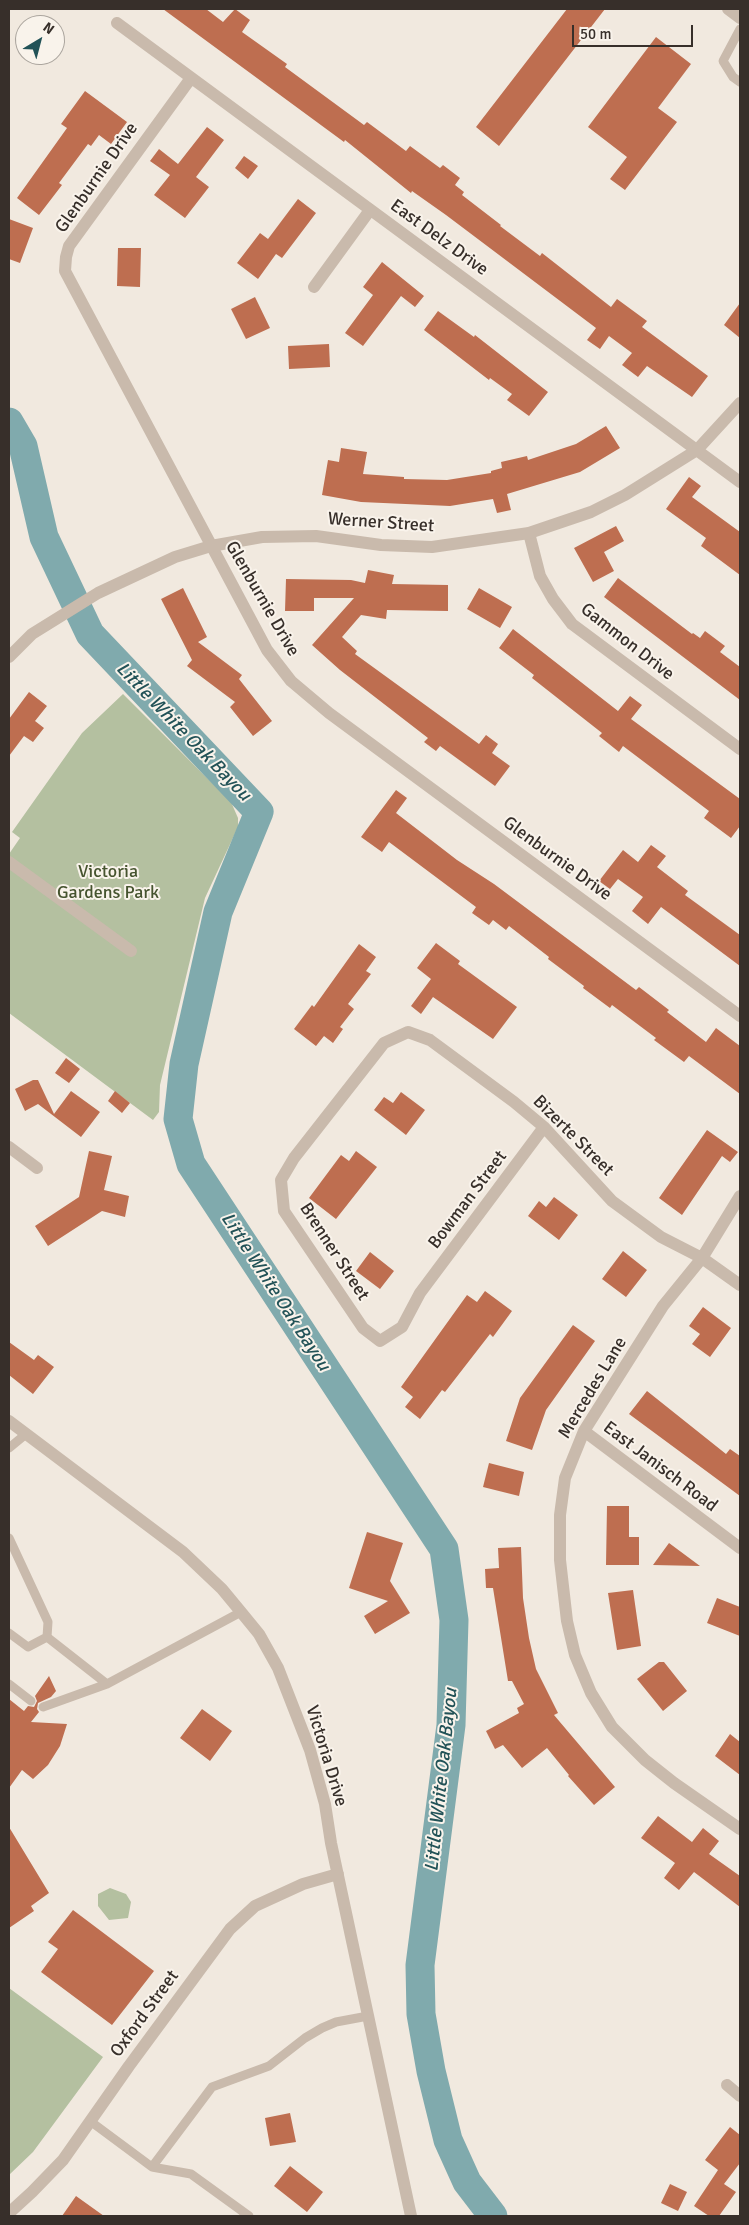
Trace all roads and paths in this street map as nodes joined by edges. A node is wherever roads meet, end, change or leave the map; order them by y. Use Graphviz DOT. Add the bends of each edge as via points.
graph roads {
  1 [pos="728,9"];
  2 [pos="740,18"];
  3 [pos="116,23"];
  4 [pos="740,29"];
  5 [pos="191,78"];
  6 [pos="740,82"];
  7 [pos="370,210"];
  8 [pos="314,287"];
  9 [pos="740,403"];
  10 [pos="697,450"];
  11 [pos="740,482"];
  12 [pos="529,532"];
  13 [pos="212,546"];
  14 [pos="9,657"];
  15 [pos="740,750"];
  16 [pos="9,862"];
  17 [pos="131,951"];
  18 [pos="740,1016"];
  19 [pos="360,1073"];
  20 [pos="544,1127"];
  21 [pos="9,1147"];
  22 [pos="38,1168"];
  23 [pos="740,1196"];
  24 [pos="702,1258"];
  25 [pos="740,1285"];
  26 [pos="420,1293"];
  27 [pos="9,1421"];
  28 [pos="584,1431"];
  29 [pos="26,1434"];
  30 [pos="9,1448"];
  31 [pos="9,1538"];
  32 [pos="740,1548"];
  33 [pos="241,1612"];
  34 [pos="9,1632"];
  35 [pos="47,1637"];
  36 [pos="9,1684"];
  37 [pos="107,1684"];
  38 [pos="31,1701"];
  39 [pos="43,1707"];
  40 [pos="740,1829"];
  41 [pos="338,1874"];
  42 [pos="368,2016"];
  43 [pos="727,2086"];
  44 [pos="740,2096"];
  45 [pos="90,2121"];
  46 [pos="152,2167"];
  47 [pos="9,2213"];
  48 [pos="249,2216"];
  49 [pos="411,2216"];
  1 -- 2 [label="street"];
  3 -- 5 [label="street, East Delz Drive"];
  4 -- 6 [label="lane" via="723,61"];
  5 -- 7 [label="street, East Delz Drive"];
  5 -- 13 [label="street, Glenburnie Drive" via="70,246 65,271"];
  7 -- 8 [label="street"];
  7 -- 10 [label="street, East Delz Drive"];
  9 -- 10 [label="street, Werner Street"];
  10 -- 11 [label="street, East Delz Drive"];
  10 -- 12 [label="street, Werner Street" via="591,512"];
  12 -- 13 [label="street, Werner Street" via="432,546 381,545 316,536 262,537"];
  12 -- 15 [label="street, Gammon Drive" via="540,576 572,624"];
  13 -- 14 [label="street, Werner Street" via="175,557 98,594 32,634"];
  13 -- 18 [label="street, Glenburnie Drive" via="267,650 291,681 328,713"];
  16 -- 17 [label="street"];
  19 -- 20 [label="street, Bizerte Street" via="384,1043 408,1032 430,1040"];
  19 -- 26 [label="street, Brenner Street" via="294,1158 282,1180 284,1211 363,1328 380,1341 402,1327"];
  20 -- 24 [label="street, Bizerte Street" via="612,1201 661,1236"];
  20 -- 26 [label="street, Bowman Street"];
  21 -- 22 [label="street"];
  23 -- 24 [label="street, Mercedes Lane"];
  24 -- 25 [label="street, Bizerte Street"];
  24 -- 28 [label="street, Mercedes Lane" via="663,1306"];
  27 -- 29 [label="street, Victoria Drive"];
  28 -- 32 [label="street, East Janisch Road"];
  28 -- 40 [label="street, Mercedes Lane" via="565,1478 560,1515 560,1560 567,1621 575,1655 591,1693 612,1727 662,1774"];
  29 -- 30 [label="lane"];
  29 -- 33 [label="street, Victoria Drive" via="183,1552"];
  31 -- 35 [label="lane" via="48,1622"];
  33 -- 37 [label="lane"];
  33 -- 41 [label="street, Victoria Drive" via="259,1634 278,1668 295,1709 325,1804"];
  34 -- 35 [label="lane" via="28,1647"];
  35 -- 37 [label="lane"];
  36 -- 38 [label="lane"];
  37 -- 39 [label="lane"];
  41 -- 42 [label="street, Victoria Drive"];
  41 -- 45 [label="street, Oxford Street" via="303,1884 255,1906 230,1929"];
  42 -- 46 [label="lane" via="322,2028 270,2066 212,2087"];
  42 -- 49 [label="street, Victoria Drive"];
  43 -- 44 [label="street"];
  45 -- 46 [label="lane"];
  45 -- 47 [label="street, Oxford Street" via="62,2160"];
  46 -- 48 [label="lane" via="191,2174"];
}
